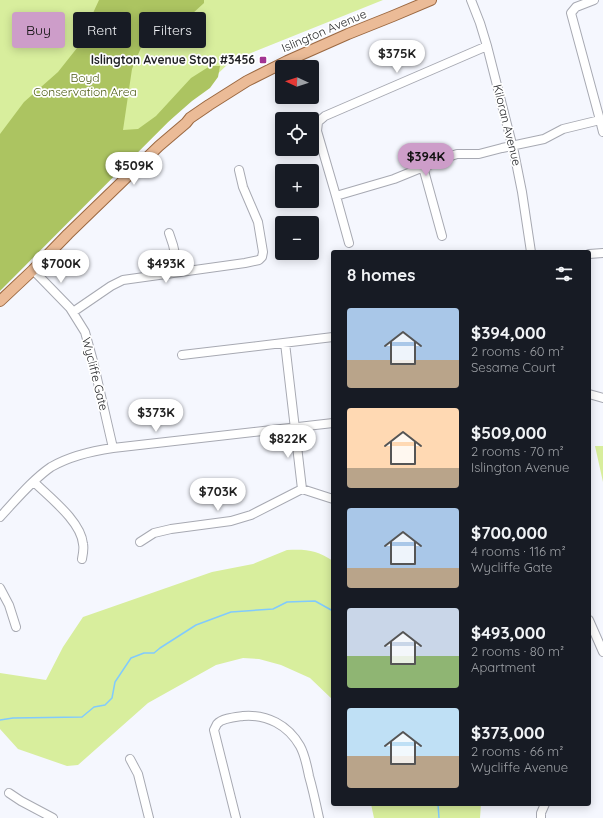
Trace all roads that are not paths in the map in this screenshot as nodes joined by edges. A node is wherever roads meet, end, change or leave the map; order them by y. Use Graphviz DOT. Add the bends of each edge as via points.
graph roads {
  1 [pos="431,0"];
  2 [pos="471,0"];
  3 [pos="594,0"];
  4 [pos="487,46"];
  5 [pos="600,120"];
  6 [pos="603,132"];
  7 [pos="512,145"];
  8 [pos="423,167"];
  9 [pos="239,170"];
  10 [pos="336,196"];
  11 [pos="169,233"];
  12 [pos="442,236"];
  13 [pos="349,243"];
  14 [pos="531,250"];
  15 [pos="603,253"];
  16 [pos="591,254"];
  17 [pos="33,270"];
  18 [pos="180,272"];
  19 [pos="0,301"];
  20 [pos="73,312"];
  21 [pos="331,337"];
  22 [pos="285,343"];
  23 [pos="182,355"];
  24 [pos="591,395"];
  25 [pos="603,398"];
  26 [pos="331,423"];
  27 [pos="294,427"];
  28 [pos="113,448"];
  29 [pos="34,482"];
  30 [pos="302,489"];
  31 [pos="331,498"];
  32 [pos="0,516"];
  33 [pos="140,542"];
  34 [pos="82,559"];
  35 [pos="0,588"];
  36 [pos="591,625"];
  37 [pos="16,627"];
  38 [pos="603,652"];
  39 [pos="130,759"];
  40 [pos="9,793"];
  41 [pos="544,806"];
  42 [pos="53,818"];
  43 [pos="149,818"];
  44 [pos="236,818"];
  45 [pos="319,818"];
  46 [pos="541,818"];
  1 -- 17 [label="main road, Islington Avenue" via="281,63 209,104 159,146"];
  2 -- 4 [label="street, Kiloran Avenue"];
  3 -- 5 [label="street" via="576,7 571,13"];
  4 -- 7 [label="street, Kiloran Avenue"];
  4 -- 10 [label="street" via="325,116 318,122 317,131"];
  5 -- 6 [label="street"];
  5 -- 7 [label="street" via="563,129 544,139"];
  7 -- 8 [label="street" via="479,154 448,156"];
  7 -- 14 [label="street, Kiloran Avenue"];
  8 -- 10 [label="street" via="394,179"];
  8 -- 12 [label="street"];
  9 -- 18 [label="street" via="243,187 258,222 262,257 245,263"];
  10 -- 13 [label="street"];
  11 -- 18 [label="street"];
  15 -- 16 [label="street"];
  17 -- 19 [label="main road, Islington Avenue"];
  17 -- 20 [label="street, Wycliffe Gate"];
  18 -- 20 [label="street" via="123,280"];
  20 -- 28 [label="street, Wycliffe Gate" via="86,335"];
  21 -- 22 [label="street"];
  22 -- 23 [label="street"];
  22 -- 27 [label="street"];
  24 -- 25 [label="street"];
  26 -- 27 [label="street"];
  27 -- 28 [label="street"];
  27 -- 30 [label="street"];
  28 -- 29 [label="street" via="63,461"];
  29 -- 32 [label="street"];
  29 -- 34 [label="street" via="76,524 84,544"];
  30 -- 31 [label="street"];
  30 -- 33 [label="street" via="251,515 231,521 154,533"];
  35 -- 37 [label="street"];
  36 -- 38 [label="street"];
  39 -- 43 [label="street" via="138,774"];
  40 -- 42 [label="street"];
  41 -- 46 [label="street"];
  44 -- 45 [label="street" via="214,730 222,721 254,716 281,725 301,747"];
}
